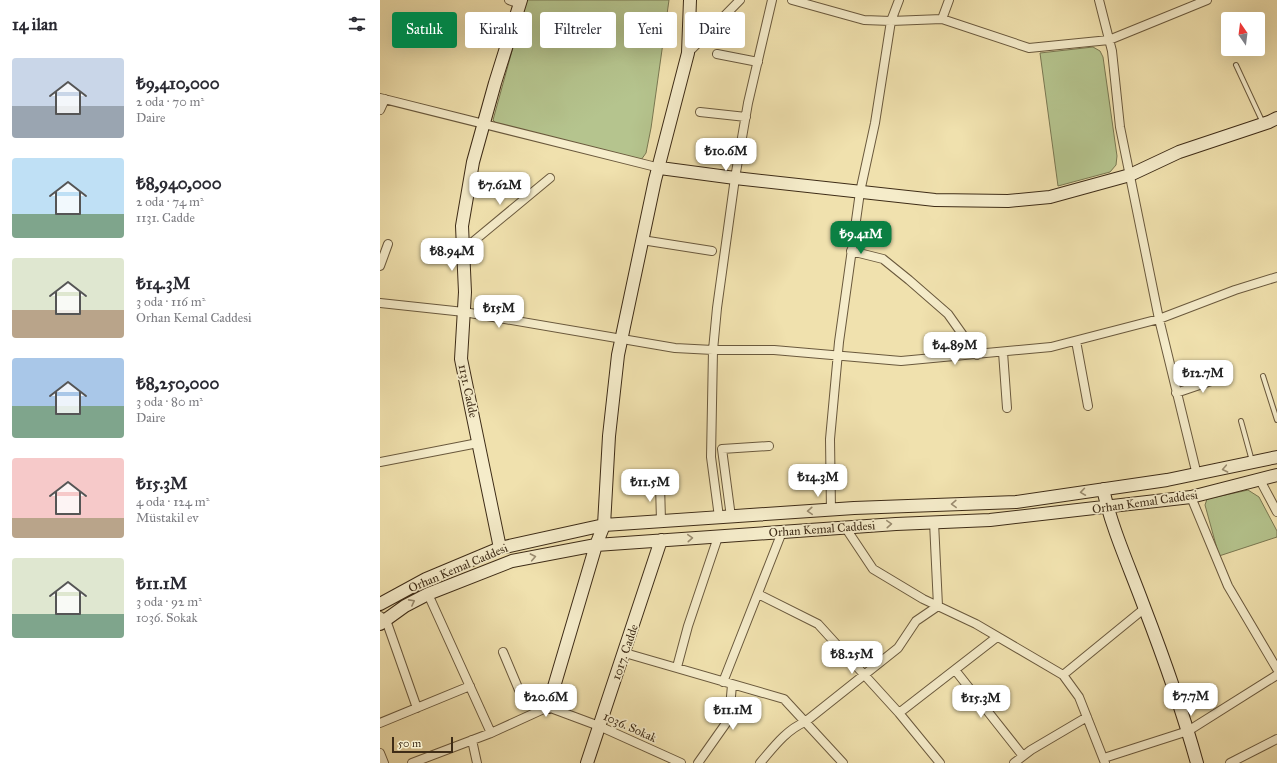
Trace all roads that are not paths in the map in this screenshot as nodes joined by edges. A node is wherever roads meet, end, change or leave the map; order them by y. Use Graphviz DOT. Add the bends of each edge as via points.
graph roads {
  1 [pos="690,0"];
  2 [pos="740,0"];
  3 [pos="772,0"];
  4 [pos="792,0"];
  5 [pos="899,0"];
  6 [pos="949,0"];
  7 [pos="1099,0"];
  8 [pos="1207,0"];
  9 [pos="517,1"];
  10 [pos="942,19"];
  11 [pos="891,21"];
  12 [pos="1109,40"];
  13 [pos="688,53"];
  14 [pos="717,54"];
  15 [pos="758,62"];
  16 [pos="1236,65"];
  17 [pos="383,98"];
  18 [pos="380,110"];
  19 [pos="700,112"];
  20 [pos="746,117"];
  21 [pos="1277,118"];
  22 [pos="484,123"];
  23 [pos="1264,124"];
  24 [pos="660,168"];
  25 [pos="1130,175"];
  26 [pos="550,178"];
  27 [pos="735,178"];
  28 [pos="860,192"];
  29 [pos="642,240"];
  30 [pos="388,244"];
  31 [pos="463,250"];
  32 [pos="712,251"];
  33 [pos="851,251"];
  34 [pos="380,266"];
  35 [pos="1277,277"];
  36 [pos="380,303"];
  37 [pos="464,312"];
  38 [pos="1159,319"];
  39 [pos="621,340"];
  40 [pos="1076,341"];
  41 [pos="713,350"];
  42 [pos="1003,352"];
  43 [pos="977,354"];
  44 [pos="838,355"];
  45 [pos="1263,376"];
  46 [pos="1223,377"];
  47 [pos="1176,393"];
  48 [pos="1088,406"];
  49 [pos="1007,408"];
  50 [pos="1277,420"];
  51 [pos="1240,421"];
  52 [pos="478,444"];
  53 [pos="769,446"];
  54 [pos="1277,458"];
  55 [pos="380,462"];
  56 [pos="1253,464"];
  57 [pos="1197,475"];
  58 [pos="1277,475"];
  59 [pos="1260,480"];
  60 [pos="660,484"];
  61 [pos="1103,489"];
  62 [pos="1191,498"];
  63 [pos="1107,508"];
  64 [pos="831,510"];
  65 [pos="1277,512"];
  66 [pos="725,517"];
  67 [pos="661,521"];
  68 [pos="934,522"];
  69 [pos="604,525"];
  70 [pos="845,527"];
  71 [pos="782,532"];
  72 [pos="718,537"];
  73 [pos="661,540"];
  74 [pos="596,545"];
  75 [pos="500,548"];
  76 [pos="428,594"];
  77 [pos="758,594"];
  78 [pos="380,604"];
  79 [pos="938,606"];
  80 [pos="1145,608"];
  81 [pos="382,620"];
  82 [pos="997,637"];
  83 [pos="504,652"];
  84 [pos="625,653"];
  85 [pos="677,667"];
  86 [pos="1277,669"];
  87 [pos="955,670"];
  88 [pos="864,674"];
  89 [pos="1277,675"];
  90 [pos="1063,676"];
  91 [pos="723,682"];
  92 [pos="732,685"];
  93 [pos="470,686"];
  94 [pos="417,708"];
  95 [pos="545,708"];
  96 [pos="899,713"];
  97 [pos="1087,717"];
  98 [pos="805,722"];
  99 [pos="380,723"];
  100 [pos="599,726"];
  101 [pos="1188,731"];
  102 [pos="491,733"];
  103 [pos="1277,739"];
  104 [pos="472,740"];
  105 [pos="380,753"];
  106 [pos="1023,756"];
  107 [pos="1105,761"];
  108 [pos="384,763"];
  109 [pos="412,763"];
  110 [pos="477,763"];
  111 [pos="587,763"];
  112 [pos="681,763"];
  113 [pos="698,763"];
  114 [pos="760,763"];
  115 [pos="841,763"];
  116 [pos="940,763"];
  117 [pos="1014,763"];
  118 [pos="1197,763"];
  119 [pos="1230,763"];
  1 -- 13 [label="street"];
  2 -- 13 [label="street"];
  3 -- 15 [label="street"];
  4 -- 11 [label="street" via="864,20"];
  5 -- 11 [label="street"];
  6 -- 10 [label="street"];
  7 -- 12 [label="street"];
  8 -- 12 [label="street"];
  9 -- 22 [label="street, 1131. Cadde"];
  10 -- 11 [label="street"];
  10 -- 12 [label="street" via="1029,48"];
  11 -- 28 [label="street" via="875,123"];
  12 -- 25 [label="street" via="1120,127"];
  13 -- 24 [label="street"];
  14 -- 15 [label="street"];
  15 -- 20 [label="street"];
  16 -- 23 [label="lane"];
  17 -- 18 [label="street"];
  17 -- 22 [label="street"];
  19 -- 20 [label="street"];
  20 -- 27 [label="street"];
  21 -- 23 [label="street"];
  22 -- 24 [label="street"];
  22 -- 31 [label="street, 1131. Cadde" via="473,162 462,226"];
  23 -- 25 [label="street" via="1179,152"];
  24 -- 27 [label="street"];
  24 -- 29 [label="street"];
  25 -- 28 [label="street" via="1050,197 1008,201 935,200"];
  25 -- 38 [label="street"];
  26 -- 31 [label="street"];
  27 -- 28 [label="street"];
  27 -- 41 [label="street"];
  28 -- 33 [label="street"];
  29 -- 32 [label="street"];
  29 -- 39 [label="street"];
  30 -- 34 [label="street"];
  31 -- 37 [label="street, 1131. Cadde"];
  33 -- 43 [label="street" via="883,260 909,280 948,314"];
  33 -- 44 [label="street"];
  35 -- 38 [label="street"];
  36 -- 37 [label="street"];
  37 -- 39 [label="street"];
  37 -- 52 [label="street, 1131. Cadde" via="461,359"];
  38 -- 40 [label="street"];
  38 -- 47 [label="street"];
  39 -- 41 [label="street" via="675,348"];
  39 -- 69 [label="street" via="609,436"];
  40 -- 42 [label="street" via="1051,347"];
  40 -- 48 [label="street"];
  41 -- 44 [label="street" via="774,350"];
  41 -- 66 [label="street" via="711,457"];
  42 -- 43 [label="street"];
  42 -- 49 [label="street"];
  43 -- 44 [label="street" via="901,361"];
  44 -- 64 [label="street" via="830,439"];
  45 -- 50 [label="lane"];
  46 -- 47 [label="street"];
  47 -- 57 [label="street"];
  51 -- 56 [label="lane"];
  52 -- 55 [label="street"];
  52 -- 75 [label="street, 1131. Cadde"];
  53 -- 66 [label="street" via="722,449"];
  54 -- 56 [label="street, Orhan Kemal Caddesi"];
  56 -- 57 [label="street, Orhan Kemal Caddesi, one-way"];
  57 -- 61 [label="street, Orhan Kemal Caddesi"];
  58 -- 59 [label="street, Orhan Kemal Caddesi"];
  59 -- 62 [label="street, Orhan Kemal Caddesi"];
  59 -- 65 [label="street"];
  60 -- 67 [label="street"];
  61 -- 63 [label="street"];
  61 -- 64 [label="street, Orhan Kemal Caddesi, one-way" via="1016,502"];
  62 -- 63 [label="street, Orhan Kemal Caddesi"];
  62 -- 86 [label="street" via="1228,586"];
  63 -- 68 [label="street, Orhan Kemal Caddesi" via="990,520"];
  63 -- 80 [label="street"];
  64 -- 66 [label="street, Orhan Kemal Caddesi, one-way"];
  66 -- 67 [label="street, Orhan Kemal Caddesi"];
  67 -- 69 [label="street, Orhan Kemal Caddesi"];
  70 -- 68 [label="street, Orhan Kemal Caddesi, one-way"];
  68 -- 79 [label="street"];
  69 -- 74 [label="street"];
  69 -- 75 [label="street, Orhan Kemal Caddesi"];
  70 -- 71 [label="street, Orhan Kemal Caddesi"];
  70 -- 79 [label="street" via="873,569"];
  71 -- 72 [label="street, Orhan Kemal Caddesi"];
  71 -- 77 [label="street"];
  73 -- 72 [label="street, Orhan Kemal Caddesi, one-way"];
  72 -- 85 [label="street"];
  73 -- 74 [label="street, Orhan Kemal Caddesi"];
  73 -- 84 [label="street, 1017. Cadde"];
  76 -- 74 [label="street, Orhan Kemal Caddesi, one-way" via="512,561"];
  74 -- 95 [label="street"];
  75 -- 78 [label="street, Orhan Kemal Caddesi" via="426,579"];
  81 -- 76 [label="street, Orhan Kemal Caddesi, one-way"];
  76 -- 93 [label="street"];
  77 -- 88 [label="street" via="818,624"];
  77 -- 91 [label="street"];
  79 -- 82 [label="street"];
  79 -- 88 [label="street" via="916,621 898,648"];
  80 -- 90 [label="street"];
  80 -- 101 [label="street"];
  81 -- 94 [label="street"];
  82 -- 87 [label="street"];
  82 -- 90 [label="street"];
  83 -- 95 [label="street, 1036. Sokak" via="519,690"];
  84 -- 85 [label="street"];
  84 -- 100 [label="street, 1017. Cadde"];
  85 -- 91 [label="street"];
  87 -- 96 [label="street"];
  87 -- 106 [label="street"];
  88 -- 96 [label="street"];
  88 -- 98 [label="street"];
  89 -- 101 [label="street"];
  90 -- 97 [label="street" via="1079,698"];
  91 -- 92 [label="street"];
  92 -- 98 [label="street" via="784,700"];
  92 -- 113 [label="street" via="729,719"];
  93 -- 94 [label="street"];
  93 -- 102 [label="street"];
  94 -- 99 [label="street"];
  95 -- 100 [label="street, 1036. Sokak"];
  95 -- 102 [label="street"];
  96 -- 116 [label="street"];
  97 -- 106 [label="street"];
  97 -- 107 [label="street"];
  98 -- 114 [label="street" via="780,739"];
  98 -- 115 [label="street"];
  100 -- 111 [label="street, 1017. Cadde"];
  100 -- 112 [label="street, 1036. Sokak"];
  101 -- 107 [label="street"];
  101 -- 118 [label="street"];
  102 -- 104 [label="street"];
  103 -- 119 [label="street"];
  104 -- 109 [label="street"];
  104 -- 110 [label="street"];
  105 -- 108 [label="street"];
  106 -- 117 [label="street"];
}
